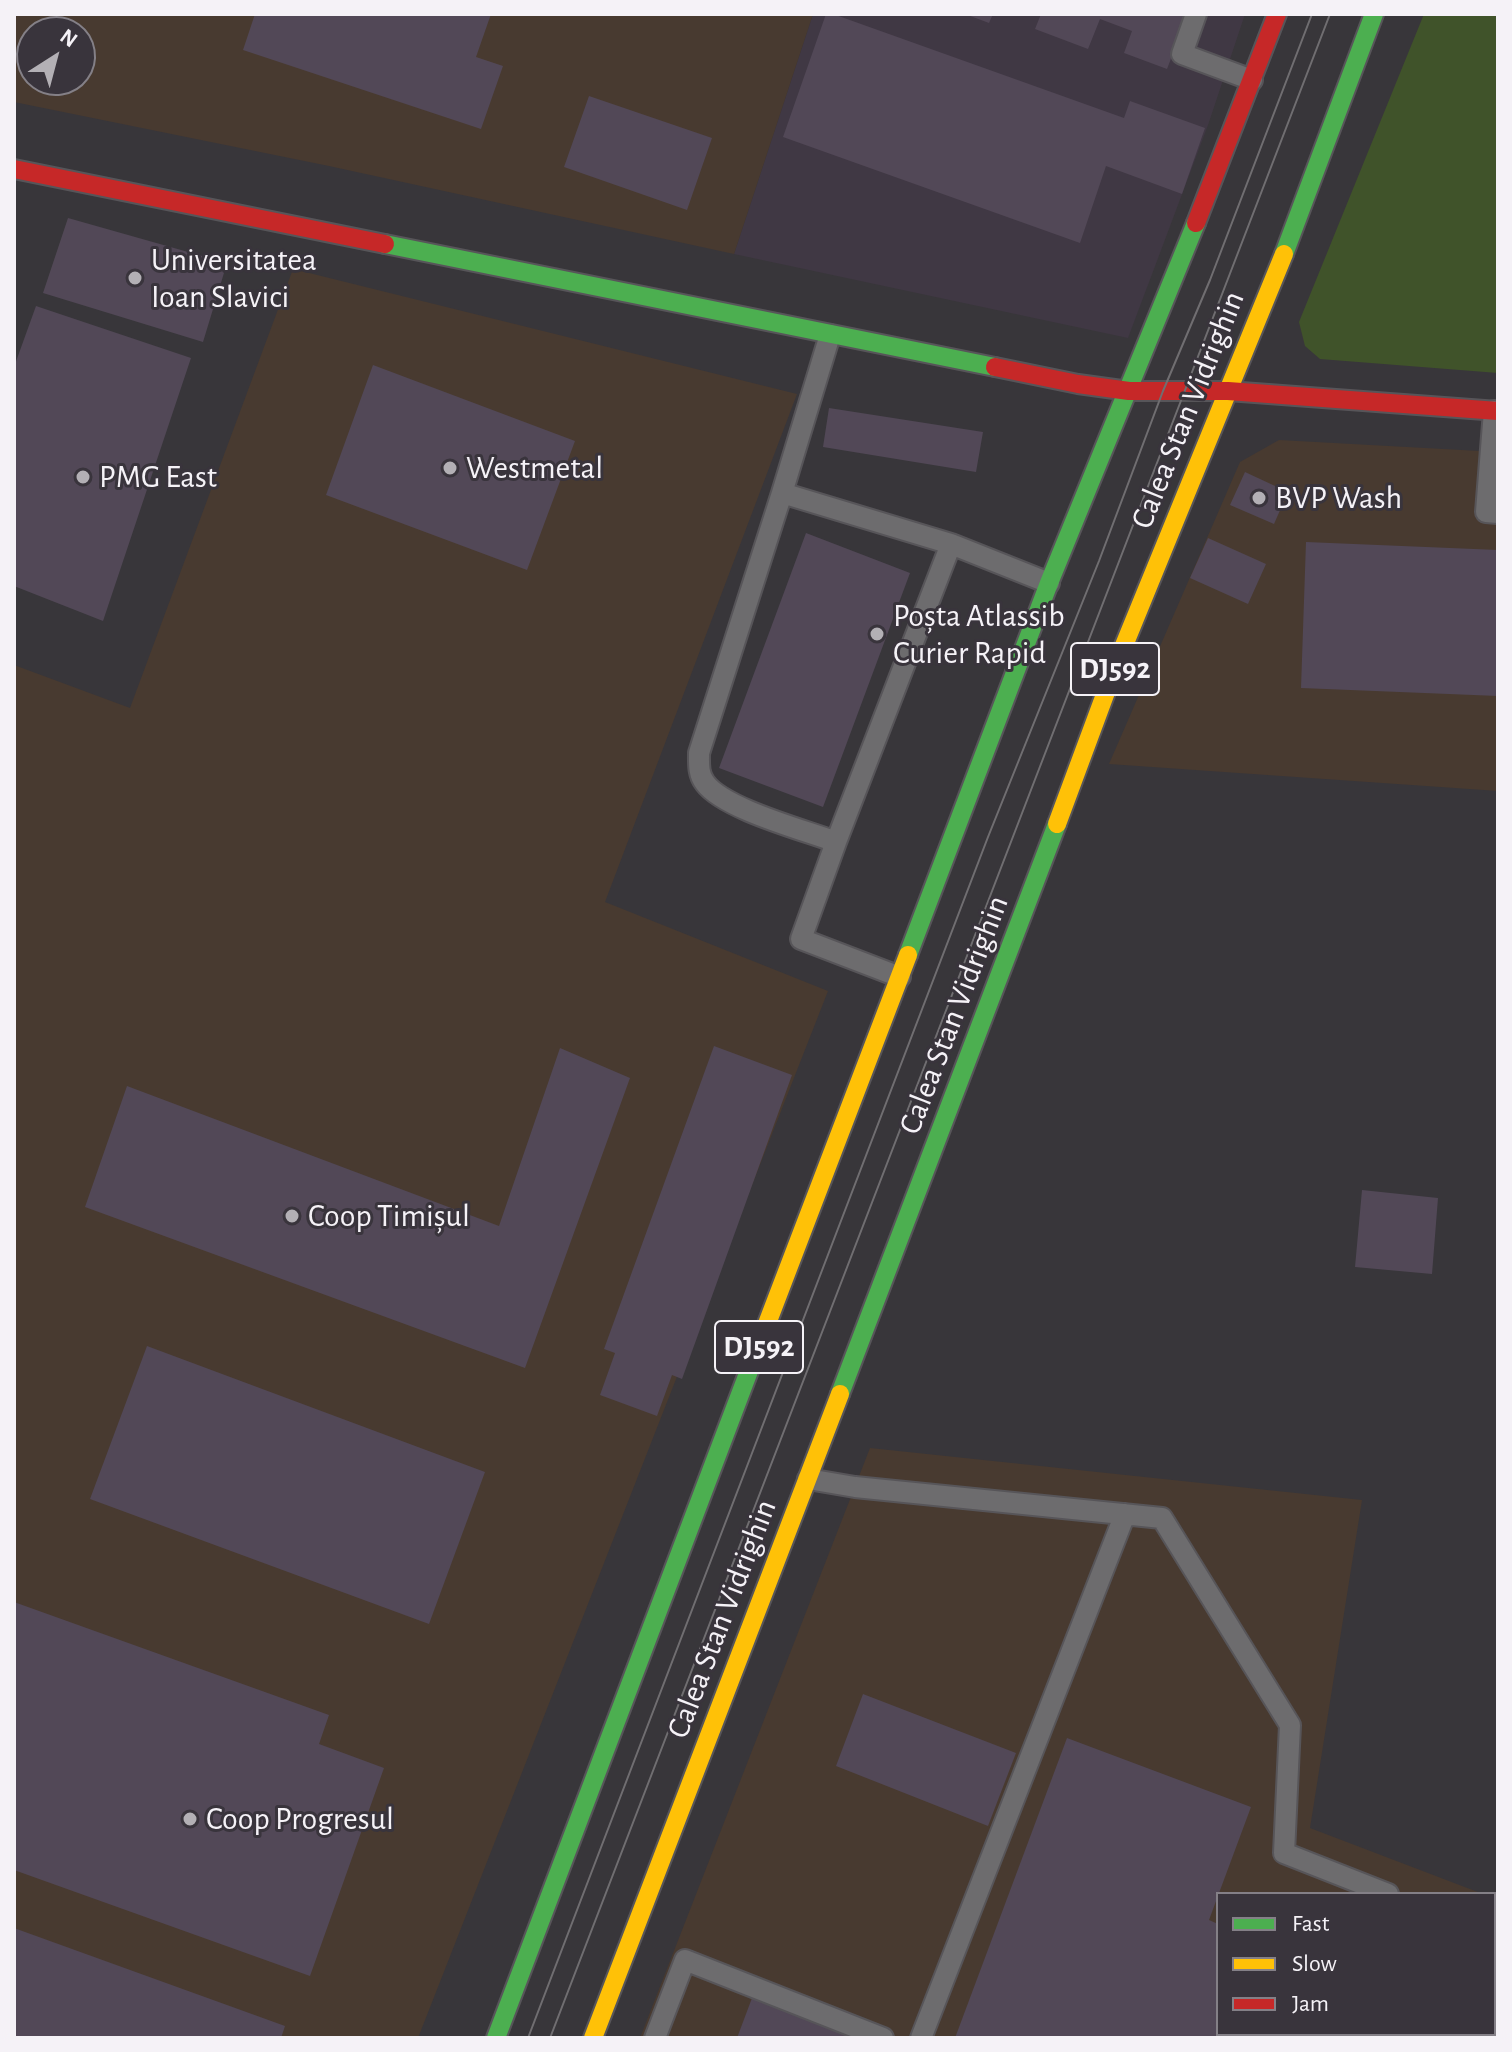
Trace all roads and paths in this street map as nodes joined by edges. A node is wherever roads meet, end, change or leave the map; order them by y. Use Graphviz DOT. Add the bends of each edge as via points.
graph roads {
  1 [pos="1196,14"];
  2 [pos="1277,14"];
  3 [pos="1374,14"];
  4 [pos="1252,80"];
  5 [pos="14,169"];
  6 [pos="830,335"];
  7 [pos="1129,391"];
  8 [pos="1228,391"];
  9 [pos="1496,411"];
  10 [pos="782,493"];
  11 [pos="1498,513"];
  12 [pos="951,544"];
  13 [pos="1049,583"];
  14 [pos="836,842"];
  15 [pos="900,977"];
  16 [pos="808,1479"];
  17 [pos="1125,1514"];
  18 [pos="1383,1892"];
  19 [pos="496,2038"];
  20 [pos="593,2038"];
  21 [pos="655,2038"];
  22 [pos="883,2038"];
  23 [pos="921,2038"];
  1 -- 4 [label="lane" via="1182,54"];
  2 -- 4 [label="main road, Calea Stan Vidrighin / DJ592"];
  3 -- 8 [label="main road, Calea Stan Vidrighin / DJ592"];
  4 -- 7 [label="main road, Calea Stan Vidrighin / DJ592"];
  5 -- 6 [label="main road"];
  6 -- 7 [label="main road"];
  6 -- 10 [label="lane"];
  7 -- 8 [label="main road"];
  7 -- 13 [label="main road, Calea Stan Vidrighin / DJ592"];
  8 -- 9 [label="main road"];
  8 -- 16 [label="main road, Calea Stan Vidrighin / DJ592" via="1116,665"];
  9 -- 11 [label="lane" via="1486,512"];
  10 -- 12 [label="lane"];
  10 -- 14 [label="lane" via="699,753 699,769 721,798"];
  12 -- 13 [label="lane"];
  12 -- 14 [label="lane"];
  13 -- 15 [label="main road, Calea Stan Vidrighin / DJ592"];
  14 -- 15 [label="lane" via="801,939"];
  15 -- 19 [label="main road, Calea Stan Vidrighin / DJ592"];
  16 -- 17 [label="lane"];
  16 -- 20 [label="main road, Calea Stan Vidrighin / DJ592"];
  17 -- 18 [label="lane" via="1162,1518 1290,1725 1284,1853"];
  17 -- 23 [label="lane"];
  21 -- 22 [label="lane" via="685,1960"];
}
